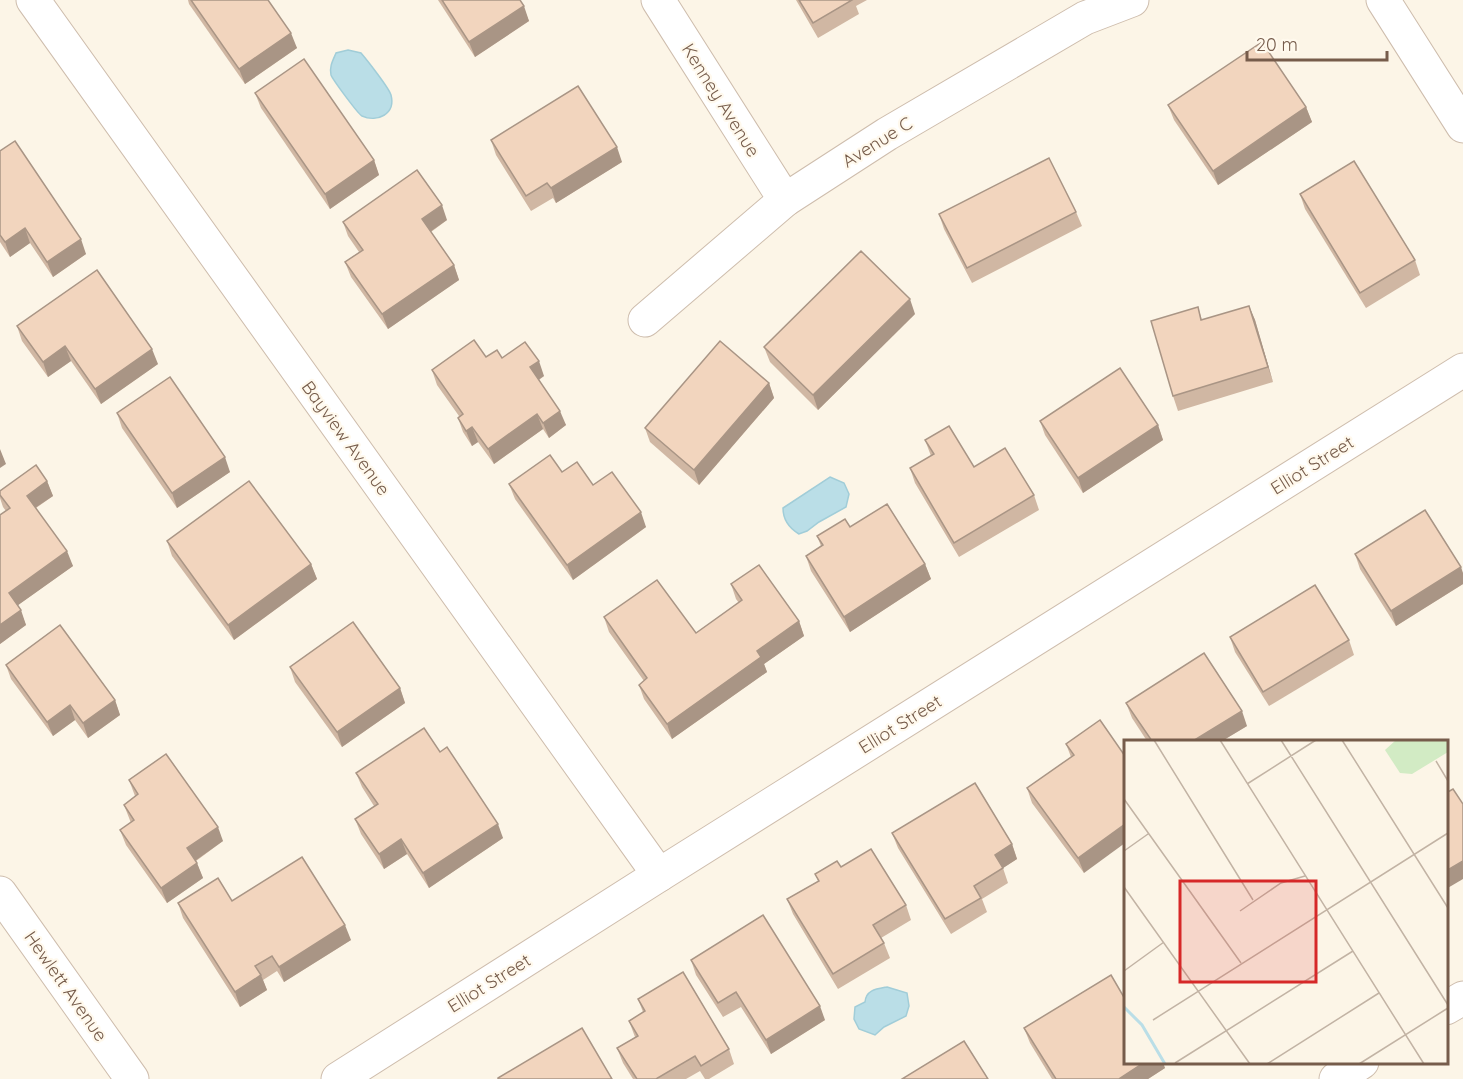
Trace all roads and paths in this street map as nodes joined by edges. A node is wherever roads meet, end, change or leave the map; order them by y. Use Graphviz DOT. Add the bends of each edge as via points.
graph roads {
  1 [pos="33,0"];
  2 [pos="658,0"];
  3 [pos="1132,0"];
  4 [pos="1383,0"];
  5 [pos="1463,126"];
  6 [pos="785,200"];
  7 [pos="645,320"];
  8 [pos="1463,370"];
  9 [pos="659,875"];
  10 [pos="0,893"];
  11 [pos="1463,998"];
  12 [pos="1448,1007"];
  13 [pos="1359,1064"];
  14 [pos="132,1079"];
  15 [pos="338,1079"];
  16 [pos="1336,1079"];
  1 -- 9 [label="street, Bayview Avenue"];
  2 -- 6 [label="street, Kenney Avenue"];
  3 -- 6 [label="street, Avenue C" via="1085,18 887,134"];
  4 -- 5 [label="street"];
  6 -- 7 [label="street, Avenue C"];
  8 -- 9 [label="street, Elliot Street"];
  9 -- 15 [label="street, Elliot Street"];
  10 -- 14 [label="street, Hewlett Avenue"];
  11 -- 12 [label="street"];
  13 -- 16 [label="street"];
}
